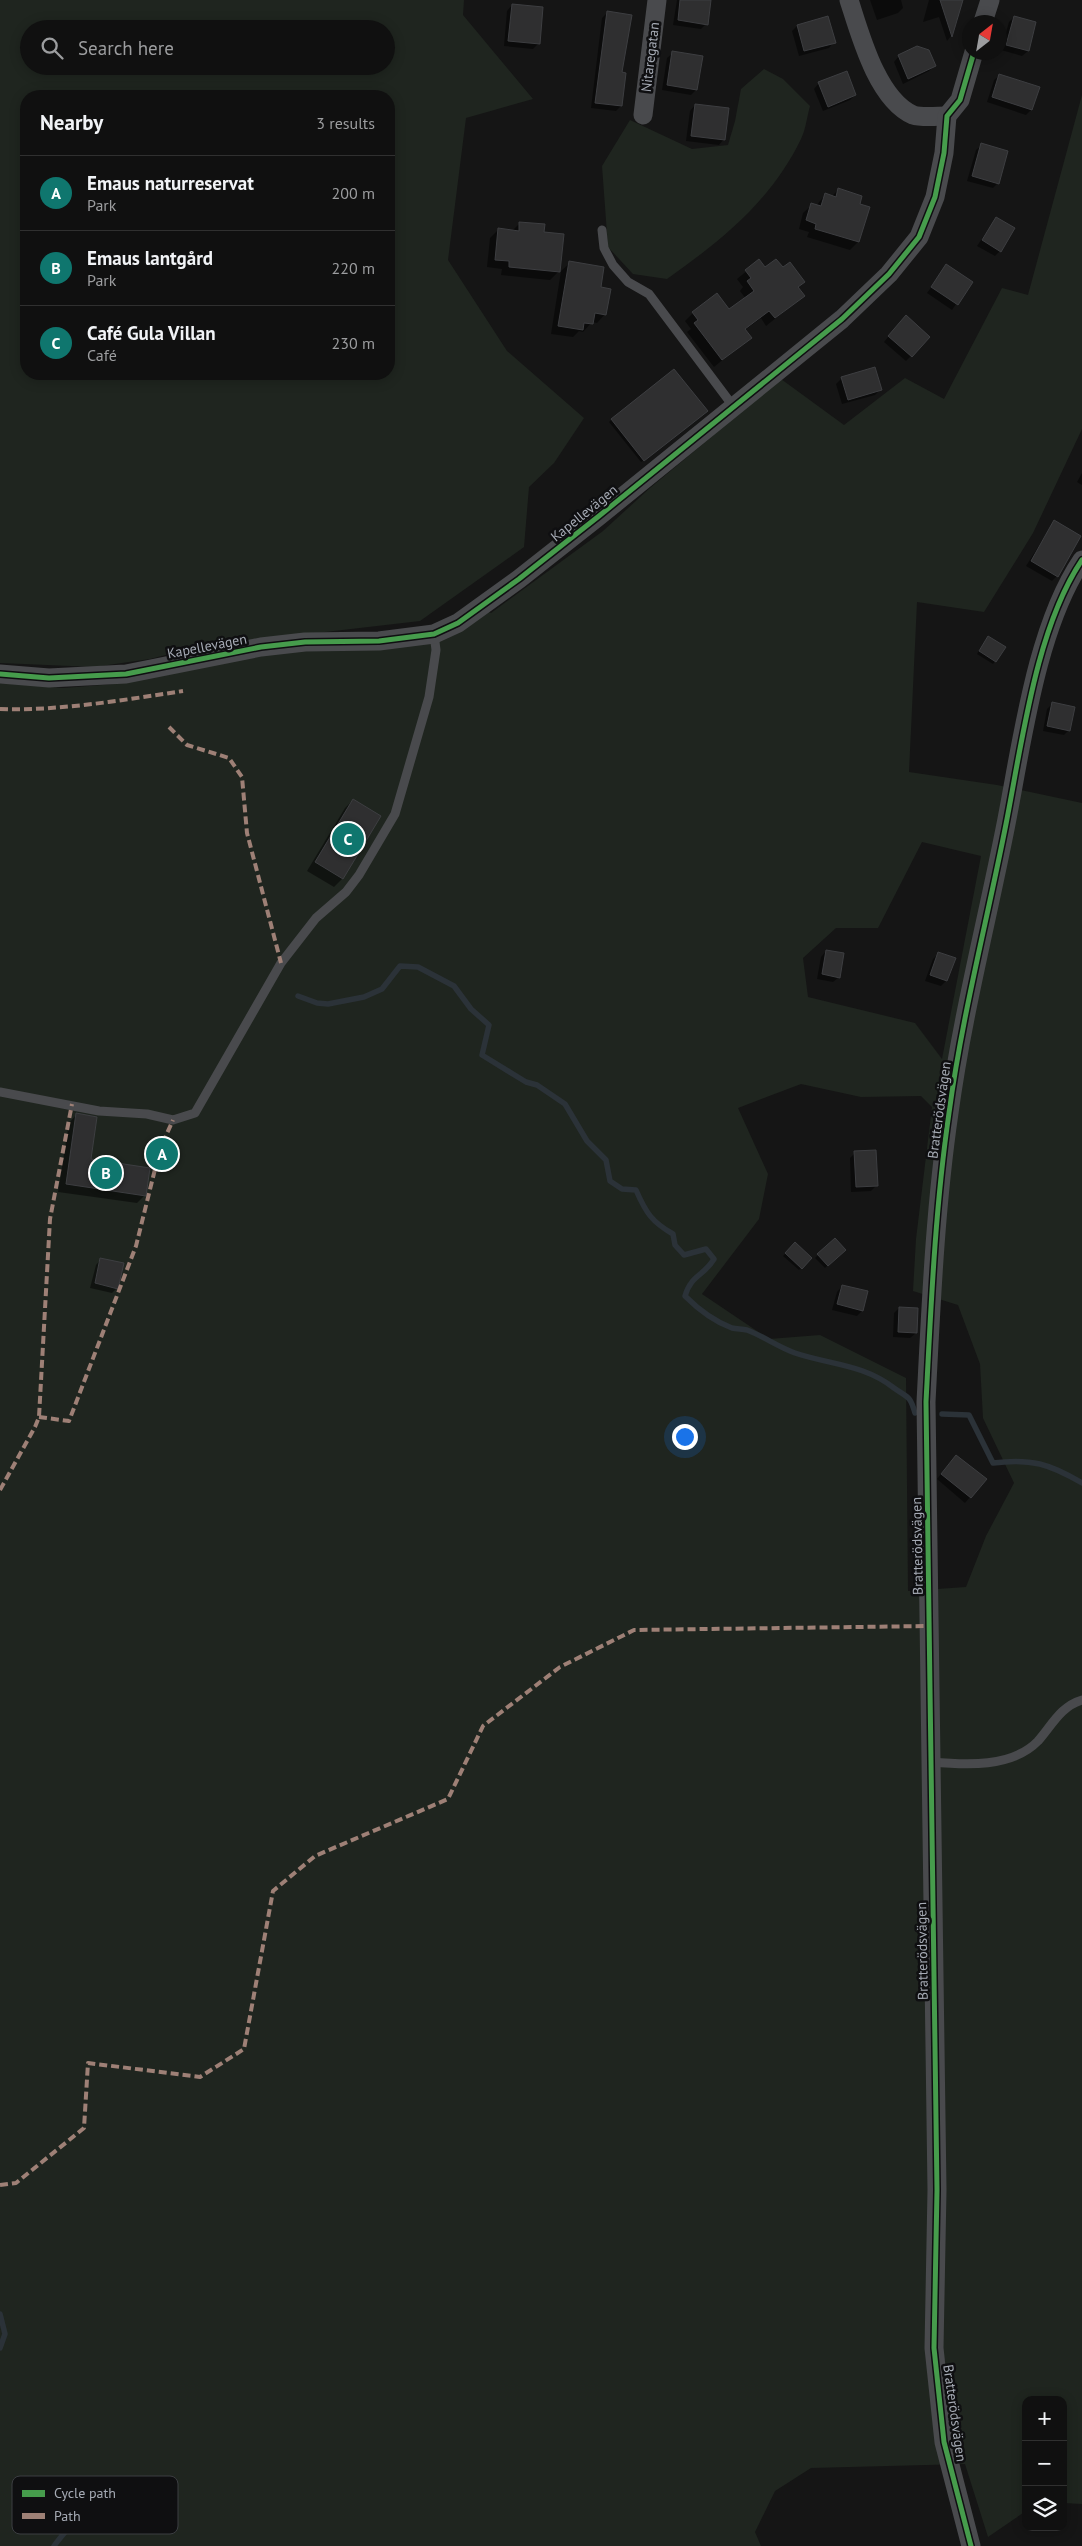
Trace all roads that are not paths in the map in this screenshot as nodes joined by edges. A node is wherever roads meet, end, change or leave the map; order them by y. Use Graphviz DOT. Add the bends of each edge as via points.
graph roads {
  1 [pos="657,0"];
  2 [pos="849,0"];
  3 [pos="990,0"];
  4 [pos="985,15"];
  5 [pos="972,60"];
  6 [pos="643,114"];
  7 [pos="947,116"];
  8 [pos="602,230"];
  9 [pos="733,406"];
  10 [pos="1082,560"];
  11 [pos="434,634"];
  12 [pos="0,674"];
  13 [pos="0,1092"];
  14 [pos="1082,1700"];
  15 [pos="931,1762"];
  16 [pos="971,2546"];
  1 -- 6 [label="street, Nitaregatan"];
  2 -- 7 [label="street" via="866,54 893,101 914,115"];
  3 -- 4 [label="street"];
  5 -- 7 [label="street" via="960,100"];
  7 -- 9 [label="street, Kapellevägen" via="944,154 935,197 918,237 889,274 842,319"];
  8 -- 9 [label="lane" via="604,248 612,266 628,282 648,294"];
  9 -- 11 [label="street, Kapellevägen" via="520,579 458,623"];
  10 -- 15 [label="street, Bratterödsvägen" via="1057,606 1039,665 963,1029 949,1112 933,1274 926,1402"];
  11 -- 12 [label="street, Kapellevägen" via="379,641 261,646 126,674 49,678"];
  11 -- 13 [label="lane" via="436,650 429,697 395,814 346,892 316,918 281,963 195,1112 173,1120 147,1114 99,1111"];
  14 -- 15 [label="lane" via="1069,1704 1036,1743 1002,1761"];
  15 -- 16 [label="street, Bratterödsvägen" via="937,2190 934,2348 944,2442"];
}
